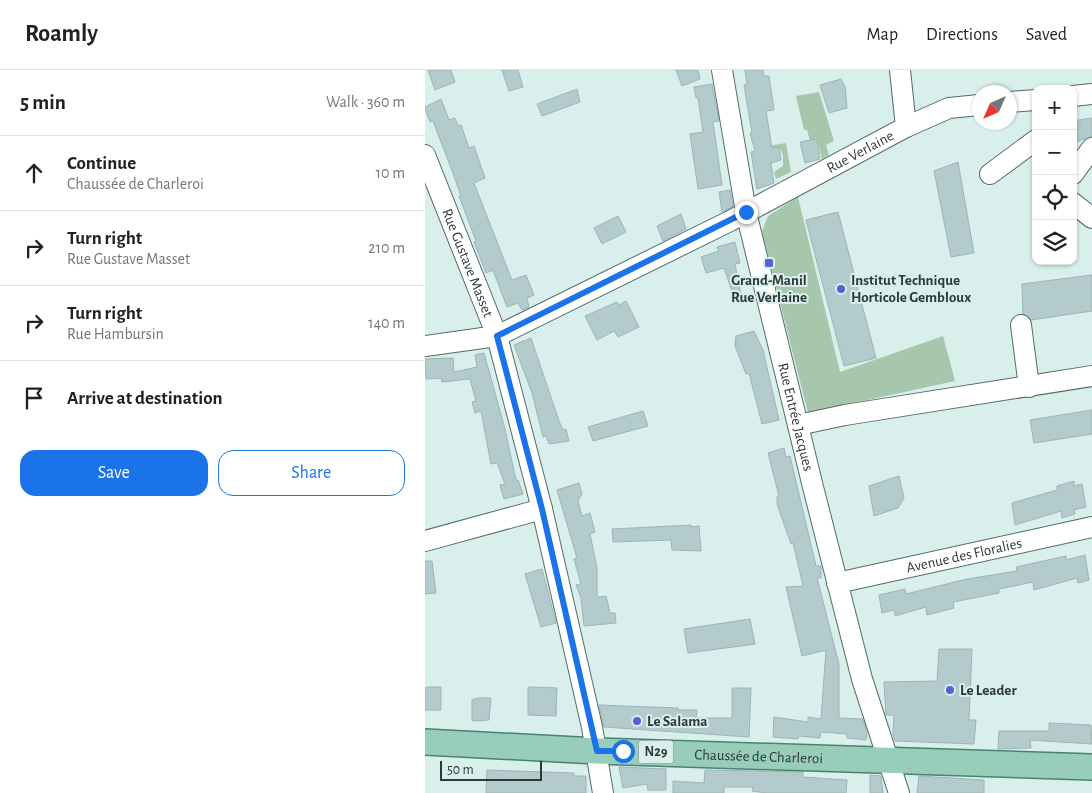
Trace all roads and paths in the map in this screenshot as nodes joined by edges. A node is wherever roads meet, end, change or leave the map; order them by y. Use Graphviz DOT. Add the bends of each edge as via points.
graph roads {
  1 [pos="723,70"];
  2 [pos="900,70"];
  3 [pos="1092,94"];
  4 [pos="1077,96"];
  5 [pos="1032,100"];
  6 [pos="1017,101"];
  7 [pos="972,106"];
  8 [pos="906,126"];
  9 [pos="1032,143"];
  10 [pos="1092,148"];
  11 [pos="425,155"];
  12 [pos="1077,169"];
  13 [pos="991,174"];
  14 [pos="1077,206"];
  15 [pos="746,212"];
  16 [pos="1092,218"];
  17 [pos="1021,325"];
  18 [pos="497,336"];
  19 [pos="425,346"];
  20 [pos="1092,376"];
  21 [pos="1029,387"];
  22 [pos="798,425"];
  23 [pos="542,509"];
  24 [pos="1092,527"];
  25 [pos="425,541"];
  26 [pos="837,583"];
  27 [pos="425,742"];
  28 [pos="597,751"];
  29 [pos="888,760"];
  30 [pos="1092,767"];
  31 [pos="603,793"];
  32 [pos="899,793"];
  1 -- 15 [label="street, Rue Entrée Jacques"];
  2 -- 8 [label="street"];
  3 -- 4 [label="street"];
  5 -- 6 [label="street"];
  7 -- 8 [label="street, Rue Verlaine" via="949,108"];
  8 -- 15 [label="street, Rue Verlaine"];
  9 -- 13 [label="street"];
  10 -- 12 [label="street"];
  11 -- 18 [label="street, Rue Gustave Masset"];
  14 -- 16 [label="street"];
  15 -- 18 [label="street, Rue Verlaine"];
  15 -- 22 [label="street, Rue Entrée Jacques"];
  17 -- 21 [label="street"];
  18 -- 19 [label="street, Rue Verlaine"];
  18 -- 23 [label="street, Rue Gustave Masset"];
  20 -- 21 [label="street"];
  21 -- 22 [label="street"];
  22 -- 26 [label="street, Rue Entrée Jacques"];
  23 -- 25 [label="street"];
  23 -- 28 [label="street, Rue Gustave Masset"];
  24 -- 26 [label="street, Avenue des Floralies"];
  26 -- 29 [label="street, Rue Entrée Jacques" via="862,679"];
  27 -- 28 [label="main road, Chaussée de Charleroi / N29"];
  28 -- 29 [label="main road, Chaussée de Charleroi / N29"];
  28 -- 31 [label="street, Rue Gustave Masset"];
  29 -- 30 [label="main road, Chaussée de Charleroi / N29"];
  29 -- 32 [label="street, Rue Entrée Jacques"];
}
